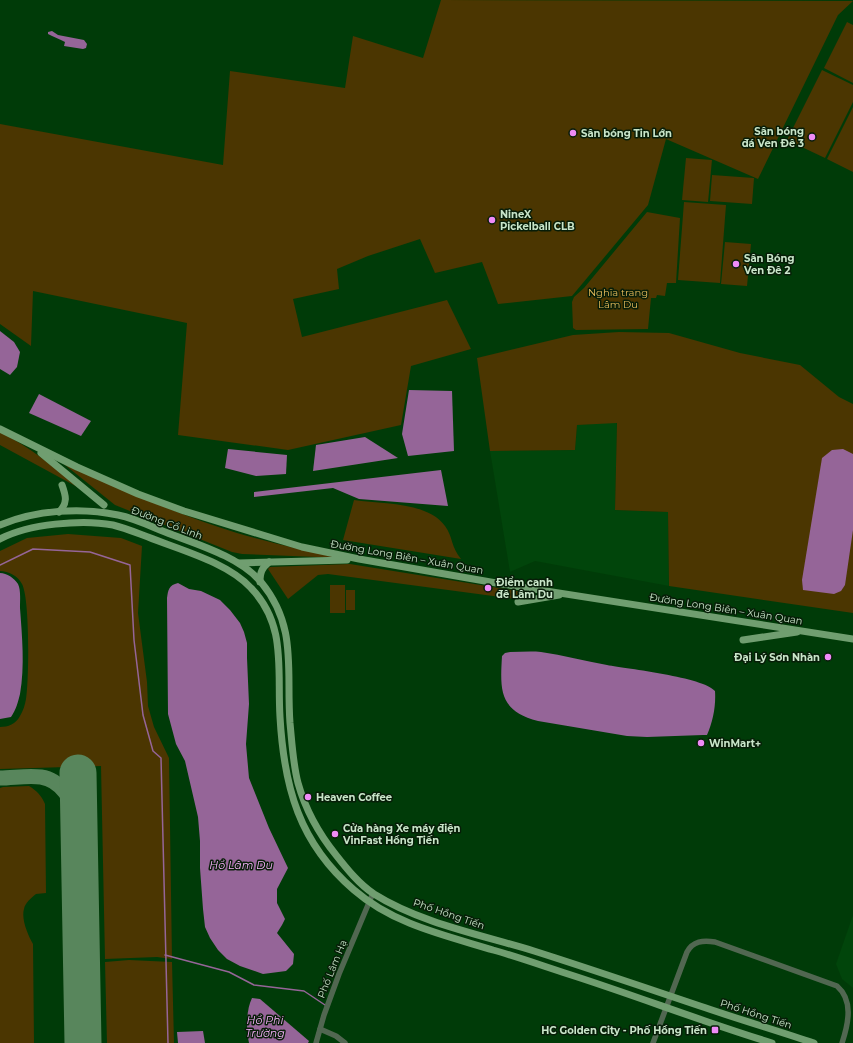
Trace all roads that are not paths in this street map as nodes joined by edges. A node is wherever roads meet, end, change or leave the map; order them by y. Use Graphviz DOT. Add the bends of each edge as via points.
graph roads {
  1 [pos="0,429"];
  2 [pos="34,446"];
  3 [pos="62,485"];
  4 [pos="104,505"];
  5 [pos="59,512"];
  6 [pos="0,525"];
  7 [pos="0,539"];
  8 [pos="359,559"];
  9 [pos="269,562"];
  10 [pos="239,563"];
  11 [pos="260,582"];
  12 [pos="565,594"];
  13 [pos="518,602"];
  14 [pos="279,611"];
  15 [pos="271,617"];
  16 [pos="803,631"];
  17 [pos="853,639"];
  18 [pos="744,640"];
  19 [pos="373,893"];
  20 [pos="369,902"];
  21 [pos="671,996"];
  22 [pos="666,1008"];
  23 [pos="320,1029"];
  24 [pos="316,1043"];
  25 [pos="345,1043"];
  26 [pos="653,1043"];
  27 [pos="772,1043"];
  28 [pos="814,1043"];
  29 [pos="842,1043"];
  1 -- 2 [label="main road, Đường Long Biên – Xuân Quan"];
  2 -- 4 [label="main road"];
  2 -- 8 [label="main road, Đường Long Biên – Xuân Quan" via="138,494 184,511 302,547"];
  3 -- 5 [label="main road" via="66,504"];
  5 -- 6 [label="main road, Đường Cổ Linh" via="28,516"];
  5 -- 10 [label="main road, Đường Cổ Linh" via="87,511 117,515"];
  7 -- 15 [label="main road, Đường Cổ Linh" via="17,531 48,525 89,523 115,526 231,571 250,587"];
  8 -- 9 [label="main road"];
  8 -- 12 [label="main road, Đường Long Biên – Xuân Quan"];
  9 -- 10 [label="main road"];
  9 -- 11 [label="main road" via="262,568"];
  10 -- 11 [label="main road, Đường Cổ Linh"];
  11 -- 14 [label="main road, Đường Cổ Linh"];
  12 -- 13 [label="main road"];
  12 -- 16 [label="main road, Đường Long Biên – Xuân Quan"];
  14 -- 19 [label="main road, Phố Hồng Tiến" via="288,650 290,721 297,780 301,792 328,845 354,876"];
  15 -- 20 [label="main road, Phố Hồng Tiến" via="277,639 282,747 287,782 297,814 325,860 344,881"];
  16 -- 17 [label="main road, Đường Long Biên – Xuân Quan"];
  16 -- 18 [label="main road"];
  19 -- 20 [label="street, Phố Lâm Hạ"];
  19 -- 21 [label="main road, Phố Hồng Tiến" via="416,915"];
  20 -- 22 [label="main road, Phố Hồng Tiến" via="416,926"];
  20 -- 23 [label="street, Phố Lâm Hạ" via="339,974"];
  21 -- 22 [label="street"];
  21 -- 28 [label="main road, Phố Hồng Tiến"];
  21 -- 29 [label="street" via="692,945 703,941 715,942 842,989 850,998 853,1009"];
  22 -- 26 [label="street"];
  22 -- 27 [label="main road, Phố Hồng Tiến"];
  23 -- 24 [label="street, Phố Lâm Hạ"];
  23 -- 25 [label="street"];
}
